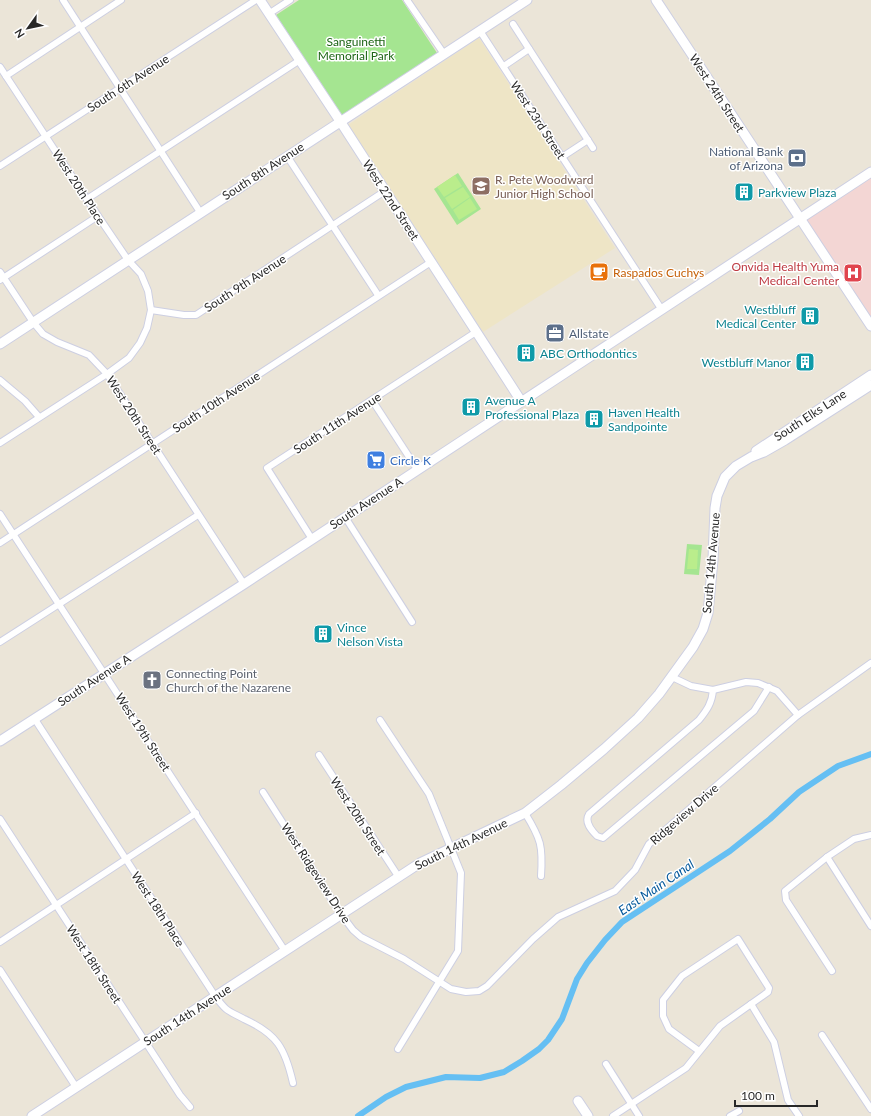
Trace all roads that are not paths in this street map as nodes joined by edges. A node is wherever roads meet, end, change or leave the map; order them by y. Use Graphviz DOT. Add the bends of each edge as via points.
graph roads {
  1 [pos="63,0"];
  2 [pos="121,0"];
  3 [pos="256,0"];
  4 [pos="260,0"];
  5 [pos="290,0"];
  6 [pos="407,0"];
  7 [pos="528,0"];
  8 [pos="656,0"];
  9 [pos="517,3"];
  10 [pos="270,13"];
  11 [pos="513,24"];
  12 [pos="80,27"];
  13 [pos="480,31"];
  14 [pos="529,49"];
  15 [pos="444,54"];
  16 [pos="300,60"];
  17 [pos="504,66"];
  18 [pos="0,67"];
  19 [pos="6,76"];
  20 [pos="120,89"];
  21 [pos="340,121"];
  22 [pos="45,136"];
  23 [pos="588,140"];
  24 [pos="593,148"];
  25 [pos="161,152"];
  26 [pos="288,156"];
  27 [pos="562,157"];
  28 [pos="0,166"];
  29 [pos="871,172"];
  30 [pos="385,191"];
  31 [pos="87,199"];
  32 [pos="200,212"];
  33 [pos="98,216"];
  34 [pos="801,220"];
  35 [pos="333,226"];
  36 [pos="128,260"];
  37 [pos="431,262"];
  38 [pos="0,272"];
  39 [pos="2,279"];
  40 [pos="378,295"];
  41 [pos="151,310"];
  42 [pos="662,310"];
  43 [pos="33,322"];
  44 [pos="871,326"];
  45 [pos="476,332"];
  46 [pos="0,344"];
  47 [pos="107,374"];
  48 [pos="871,375"];
  49 [pos="0,380"];
  50 [pos="871,385"];
  51 [pos="372,400"];
  52 [pos="521,401"];
  53 [pos="39,417"];
  54 [pos="0,443"];
  55 [pos="152,444"];
  56 [pos="751,457"];
  57 [pos="417,469"];
  58 [pos="725,477"];
  59 [pos="0,514"];
  60 [pos="198,514"];
  61 [pos="345,517"];
  62 [pos="13,534"];
  63 [pos="312,539"];
  64 [pos="0,543"];
  65 [pos="244,584"];
  66 [pos="58,604"];
  67 [pos="412,622"];
  68 [pos="0,642"];
  69 [pos="871,663"];
  70 [pos="104,673"];
  71 [pos="672,677"];
  72 [pos="769,687"];
  73 [pos="713,690"];
  74 [pos="798,715"];
  75 [pos="34,718"];
  76 [pos="380,720"];
  77 [pos="0,741"];
  78 [pos="319,755"];
  79 [pos="263,792"];
  80 [pos="196,813"];
  81 [pos="525,813"];
  82 [pos="0,819"];
  83 [pos="871,835"];
  84 [pos="451,848"];
  85 [pos="828,857"];
  86 [pos="126,859"];
  87 [pos="398,876"];
  88 [pos="541,876"];
  89 [pos="55,905"];
  90 [pos="341,914"];
  91 [pos="871,926"];
  92 [pos="0,942"];
  93 [pos="285,951"];
  94 [pos="0,970"];
  95 [pos="832,971"];
  96 [pos="439,981"];
  97 [pos="215,996"];
  98 [pos="751,1004"];
  99 [pos="822,1035"];
  100 [pos="146,1042"];
  101 [pos="398,1049"];
  102 [pos="699,1052"];
  103 [pos="606,1064"];
  104 [pos="293,1082"];
  105 [pos="76,1087"];
  106 [pos="578,1101"];
  107 [pos="631,1104"];
  108 [pos="190,1107"];
  109 [pos="871,1109"];
  110 [pos="738,1111"];
  111 [pos="32,1116"];
  112 [pos="588,1116"];
  113 [pos="613,1116"];
  114 [pos="639,1116"];
  115 [pos="730,1116"];
  116 [pos="799,1116"];
  1 -- 12 [label="street"];
  2 -- 12 [label="street"];
  3 -- 20 [label="street, South 6th Avenue"];
  4 -- 10 [label="street, West 22nd Street"];
  5 -- 10 [label="street"];
  6 -- 15 [label="street"];
  7 -- 9 [label="street, South 8th Avenue"];
  8 -- 34 [label="street, West 24th Street"];
  9 -- 13 [label="street, South 8th Avenue"];
  10 -- 16 [label="street, West 22nd Street"];
  11 -- 14 [label="street"];
  12 -- 19 [label="street"];
  12 -- 20 [label="street"];
  13 -- 15 [label="street, South 8th Avenue"];
  13 -- 17 [label="street, West 23rd Street"];
  14 -- 17 [label="street"];
  14 -- 23 [label="street"];
  15 -- 21 [label="street, South 8th Avenue"];
  16 -- 21 [label="street, West 22nd Street"];
  16 -- 25 [label="street"];
  17 -- 27 [label="street, West 23rd Street"];
  18 -- 19 [label="street, West 20th Place"];
  19 -- 22 [label="street, West 20th Place"];
  20 -- 22 [label="street, South 6th Avenue"];
  20 -- 25 [label="street"];
  21 -- 26 [label="street, South 8th Avenue"];
  21 -- 30 [label="street, West 22nd Street"];
  22 -- 28 [label="street, South 6th Avenue"];
  22 -- 31 [label="street, West 20th Place"];
  23 -- 24 [label="street"];
  23 -- 27 [label="street"];
  25 -- 31 [label="street"];
  25 -- 32 [label="street"];
  26 -- 32 [label="street, South 8th Avenue"];
  26 -- 35 [label="street"];
  27 -- 42 [label="street, West 23rd Street"];
  29 -- 34 [label="street, South Avenue A"];
  30 -- 35 [label="street, South 9th Avenue"];
  30 -- 37 [label="street, West 22nd Street"];
  31 -- 33 [label="street, West 20th Place"];
  32 -- 36 [label="street, South 8th Avenue"];
  33 -- 36 [label="street, West 20th Place"];
  33 -- 39 [label="street"];
  34 -- 42 [label="street, South Avenue A"];
  34 -- 44 [label="street, West 24th Street"];
  35 -- 40 [label="street"];
  35 -- 41 [label="street, South 9th Avenue" via="196,314 184,315"];
  36 -- 41 [label="street, West 20th Place" via="141,274 148,291"];
  36 -- 43 [label="street, South 8th Avenue"];
  37 -- 40 [label="street, South 10th Avenue"];
  37 -- 45 [label="street, West 22nd Street"];
  38 -- 39 [label="street, West 20th Street"];
  39 -- 43 [label="street, West 20th Street"];
  40 -- 55 [label="street, South 10th Avenue"];
  41 -- 47 [label="street" via="140,343 129,358"];
  42 -- 52 [label="street, South Avenue A"];
  43 -- 46 [label="street, South 8th Avenue"];
  43 -- 47 [label="street, West 20th Street" via="48,337 89,355"];
  45 -- 51 [label="street, South 11th Avenue"];
  45 -- 52 [label="street, West 22nd Street"];
  47 -- 53 [label="street"];
  47 -- 55 [label="street, West 20th Street"];
  48 -- 56 [label="street, South Elks Lane" via="759,448"];
  49 -- 53 [label="street"];
  50 -- 56 [label="street, South Elks Lane" via="785,440"];
  51 -- 57 [label="street"];
  51 -- 63 [label="street, South 11th Avenue" via="267,468"];
  52 -- 57 [label="street, South Avenue A"];
  53 -- 54 [label="street"];
  55 -- 60 [label="street, West 20th Street"];
  55 -- 62 [label="street, South 10th Avenue"];
  56 -- 58 [label="street, South Elks Lane" via="736,466"];
  57 -- 61 [label="street, South Avenue A"];
  58 -- 71 [label="street, South 14th Avenue" via="716,502 706,621 696,642"];
  59 -- 62 [label="street, West 19th Street"];
  60 -- 65 [label="street, West 20th Street"];
  60 -- 66 [label="street"];
  61 -- 63 [label="street, South Avenue A"];
  61 -- 67 [label="street"];
  62 -- 64 [label="street, South 10th Avenue"];
  62 -- 66 [label="street, West 19th Street"];
  63 -- 65 [label="street, South Avenue A"];
  65 -- 70 [label="street, South Avenue A"];
  66 -- 68 [label="street"];
  66 -- 70 [label="street, West 19th Street"];
  69 -- 74 [label="street, Ridgeview Drive"];
  70 -- 75 [label="street, South Avenue A"];
  70 -- 80 [label="street, West 19th Street"];
  71 -- 73 [label="street" via="691,686"];
  71 -- 81 [label="street, South 14th Avenue" via="638,718 562,785"];
  72 -- 73 [label="street" via="746,682"];
  72 -- 73 [label="street" via="754,711 600,838 587,821 589,814 699,720 710,706"];
  72 -- 74 [label="street" via="777,691"];
  74 -- 96 [label="street, Ridgeview Drive" via="649,844 635,870 615,890 558,917 487,986 479,991 466,992 451,989"];
  75 -- 77 [label="street, South Avenue A"];
  75 -- 86 [label="street, West 18th Place"];
  76 -- 84 [label="street" via="430,794"];
  78 -- 87 [label="street, West 20th Street"];
  79 -- 90 [label="street, West Ridgeview Drive"];
  80 -- 86 [label="street"];
  80 -- 93 [label="street, West 19th Street"];
  81 -- 84 [label="street, South 14th Avenue"];
  81 -- 88 [label="street" via="539,838"];
  82 -- 89 [label="street, West 18th Street"];
  83 -- 85 [label="street" via="854,839"];
  84 -- 87 [label="street, South 14th Avenue"];
  84 -- 96 [label="street" via="461,873 458,951"];
  85 -- 91 [label="street"];
  85 -- 95 [label="street" via="785,891 786,900"];
  86 -- 89 [label="street"];
  86 -- 97 [label="street, West 18th Place"];
  87 -- 90 [label="street, South 14th Avenue"];
  89 -- 92 [label="street"];
  89 -- 100 [label="street, West 18th Street"];
  90 -- 93 [label="street, South 14th Avenue"];
  90 -- 96 [label="street, West Ridgeview Drive" via="361,937"];
  93 -- 97 [label="street, South 14th Avenue"];
  94 -- 105 [label="street"];
  96 -- 101 [label="street"];
  97 -- 100 [label="street, South 14th Avenue"];
  97 -- 104 [label="street, West 18th Place" via="224,1009 271,1035 286,1056"];
  98 -- 102 [label="street" via="720,1026"];
  98 -- 102 [label="street" via="768,992 768,988 738,939 682,976 663,1000 663,1016 670,1029"];
  98 -- 116 [label="street" via="774,1042 788,1100"];
  99 -- 109 [label="street"];
  100 -- 105 [label="street, South 14th Avenue"];
  100 -- 108 [label="street, West 18th Street"];
  102 -- 107 [label="street" via="686,1068"];
  103 -- 107 [label="street"];
  105 -- 111 [label="street, South 14th Avenue"];
  106 -- 112 [label="street"];
  107 -- 113 [label="street"];
  107 -- 114 [label="street"];
  110 -- 115 [label="street"];
}
